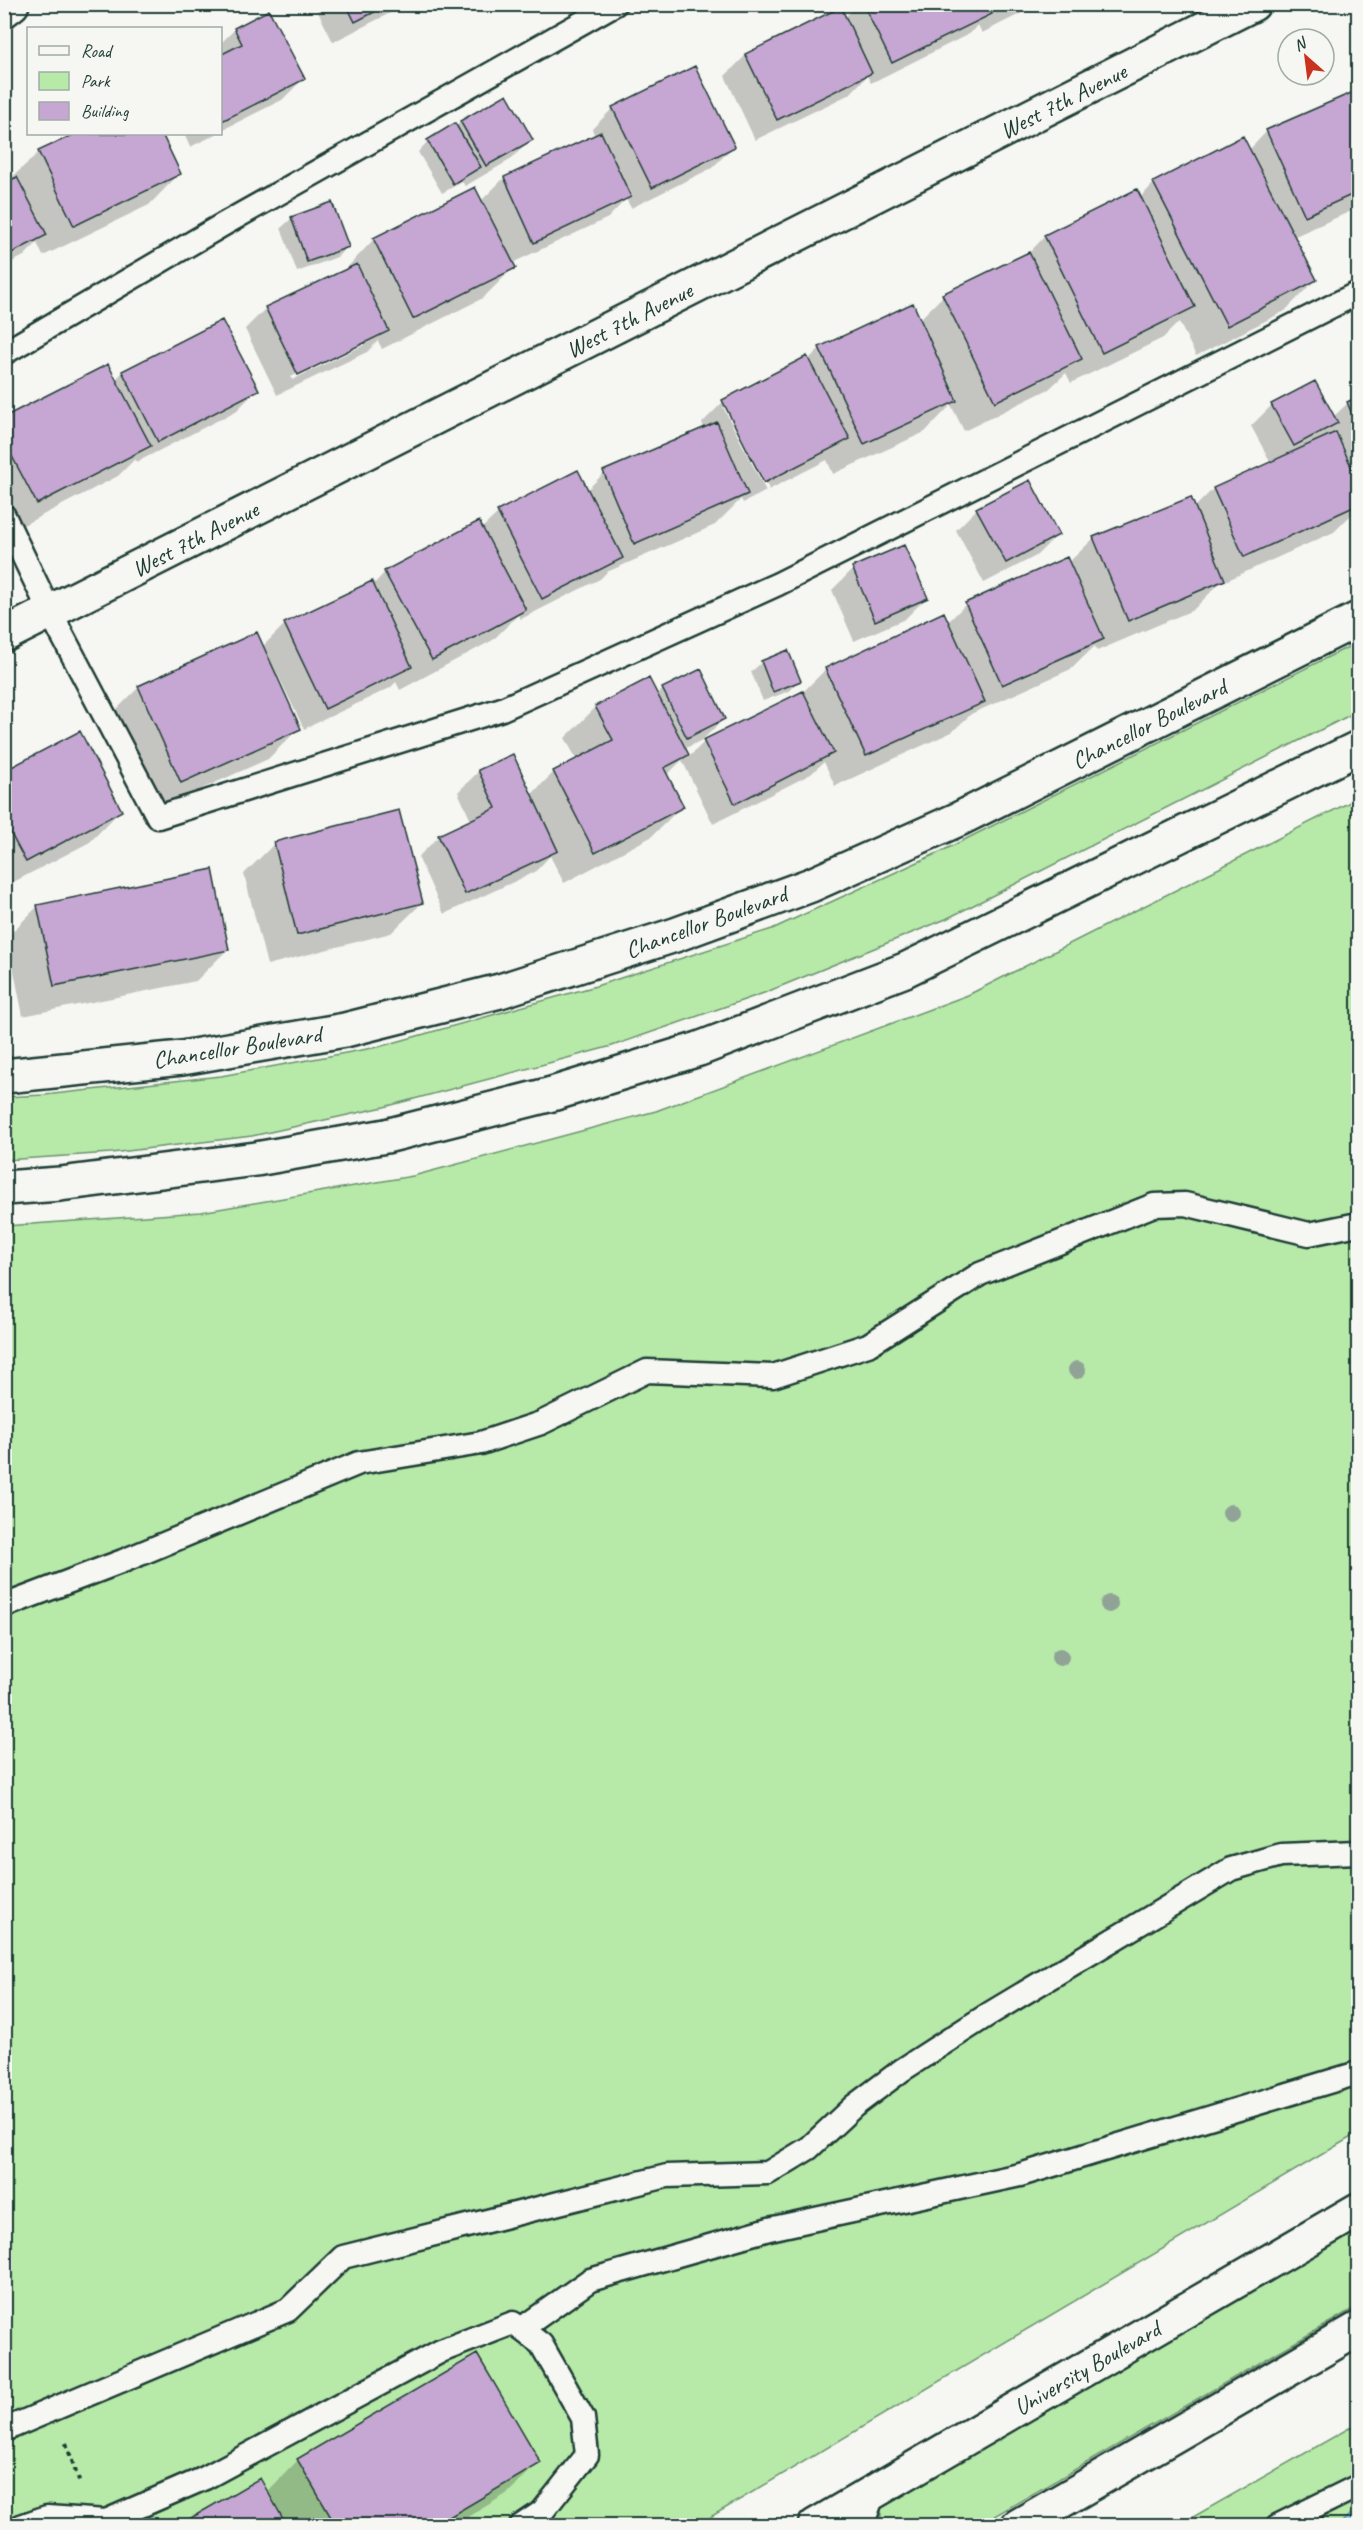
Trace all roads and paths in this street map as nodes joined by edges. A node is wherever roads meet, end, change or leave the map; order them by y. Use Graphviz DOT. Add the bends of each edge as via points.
graph roads {
  1 [pos="12,4"];
  2 [pos="615,4"];
  3 [pos="1253,4"];
  4 [pos="4,10"];
  5 [pos="1359,293"];
  6 [pos="4,353"];
  7 [pos="4,516"];
  8 [pos="50,612"];
  9 [pos="1359,619"];
  10 [pos="4,635"];
  11 [pos="1359,748"];
  12 [pos="4,1076"];
  13 [pos="4,1188"];
  14 [pos="1359,1224"];
  15 [pos="4,1606"];
  16 [pos="1359,1852"];
  17 [pos="1359,2073"];
  18 [pos="1359,2210"];
  19 [pos="521,2329"];
  20 [pos="1359,2329"];
  21 [pos="53,2411"];
  22 [pos="4,2430"];
  23 [pos="1359,2486"];
  24 [pos="874,2492"];
  25 [pos="100,2522"];
  26 [pos="21,2526"];
  27 [pos="521,2526"];
  28 [pos="815,2526"];
  29 [pos="862,2526"];
  30 [pos="1018,2526"];
  31 [pos="1277,2526"];
  1 -- 4 [label="street"];
  2 -- 6 [label="lane"];
  3 -- 8 [label="street, West 7th Avenue"];
  5 -- 8 [label="lane" via="778,584 502,709 158,817"];
  7 -- 8 [label="lane"];
  8 -- 10 [label="street, West 7th Avenue"];
  9 -- 12 [label="street, Chancellor Boulevard" via="959,819 811,885 675,936 500,992 345,1030 182,1058"];
  11 -- 13 [label="street" via="904,970 699,1049 552,1094 387,1136 256,1159"];
  14 -- 15 [label="lane" via="1309,1234 1185,1204 1154,1205 980,1274 868,1345 773,1376 647,1371 541,1423 481,1443 359,1463"];
  16 -- 21 [label="lane" via="1281,1855 1231,1869 902,2070 854,2106 809,2148 768,2173 667,2176 344,2257 288,2310"];
  17 -- 19 [label="lane" via="1020,2175 769,2229 590,2280"];
  18 -- 24 [label="street, University Boulevard"];
  19 -- 25 [label="lane" via="513,2323 441,2351 205,2478"];
  19 -- 27 [label="lane" via="541,2344 583,2418 587,2455 542,2512"];
  20 -- 30 [label="street"];
  21 -- 22 [label="lane"];
  21 -- 25 [label="path"];
  23 -- 31 [label="lane"];
  24 -- 28 [label="street, University Boulevard"];
  24 -- 29 [label="lane"];
  25 -- 26 [label="lane" via="47,2517"];
}
